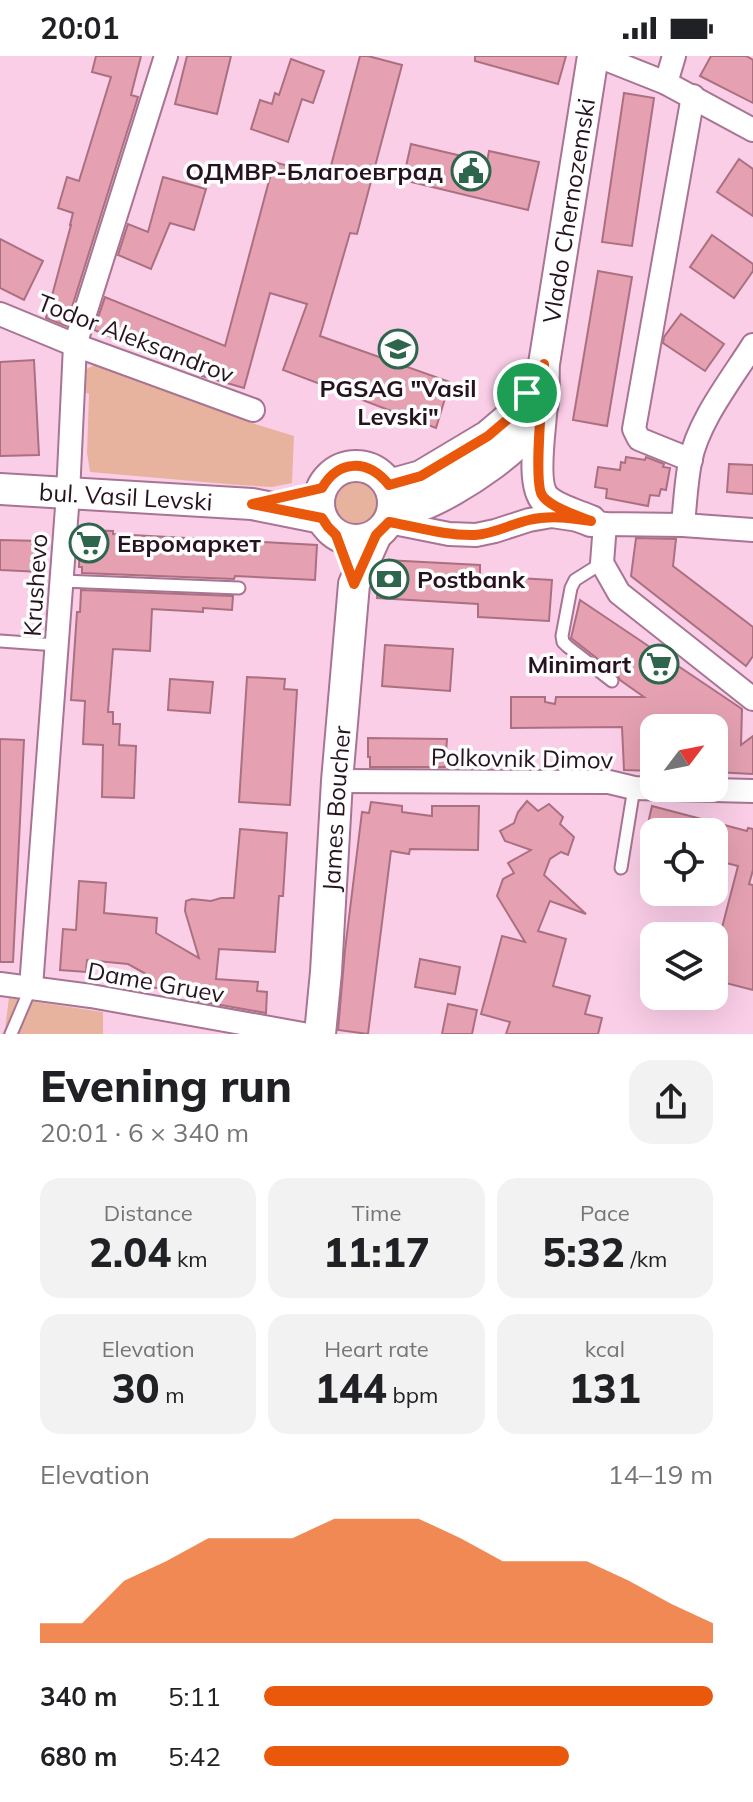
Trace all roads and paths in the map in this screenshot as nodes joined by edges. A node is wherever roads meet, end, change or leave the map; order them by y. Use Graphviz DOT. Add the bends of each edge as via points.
graph roads {
  1 [pos="166,56"];
  2 [pos="596,56"];
  3 [pos="674,56"];
  4 [pos="666,83"];
  5 [pos="693,96"];
  6 [pos="753,130"];
  7 [pos="0,314"];
  8 [pos="75,345"];
  9 [pos="753,345"];
  10 [pos="544,364"];
  11 [pos="542,409"];
  12 [pos="253,410"];
  13 [pos="691,460"];
  14 [pos="322,488"];
  15 [pos="0,489"];
  16 [pos="68,494"];
  17 [pos="252,504"];
  18 [pos="386,514"];
  19 [pos="598,522"];
  20 [pos="683,525"];
  21 [pos="329,526"];
  22 [pos="753,530"];
  23 [pos="602,563"];
  24 [pos="62,581"];
  25 [pos="354,584"];
  26 [pos="239,588"];
  27 [pos="0,641"];
  28 [pos="57,645"];
  29 [pos="612,681"];
  30 [pos="753,699"];
  31 [pos="337,781"];
  32 [pos="634,788"];
  33 [pos="753,791"];
  34 [pos="621,868"];
  35 [pos="0,984"];
  36 [pos="31,987"];
  37 [pos="11,1034"];
  38 [pos="303,1034"];
  39 [pos="320,1034"];
  1 -- 8 [label="street, Krushevo"];
  2 -- 4 [label="street"];
  2 -- 10 [label="street, Vlado Chernozemski"];
  3 -- 4 [label="street"];
  4 -- 5 [label="street"];
  5 -- 6 [label="street"];
  5 -- 13 [label="street" via="634,429 639,439"];
  7 -- 8 [label="street, Todor Aleksandrov"];
  8 -- 12 [label="street, Todor Aleksandrov"];
  8 -- 16 [label="street, Krushevo"];
  9 -- 13 [label="street" via="707,418"];
  10 -- 11 [label="street, Vlado Chernozemski"];
  10 -- 18 [label="street" via="508,419 421,476"];
  11 -- 18 [label="street" via="528,433 506,454 447,493"];
  11 -- 19 [label="street, Vlado Chernozemski" via="541,494 550,503"];
  13 -- 20 [label="street"];
  14 -- 17 [label="street, bul. Vasil Levski"];
  14 -- 18 [label="street" via="337,470 371,469 381,475"];
  14 -- 21 [label="street" via="319,498"];
  15 -- 16 [label="street, bul. Vasil Levski"];
  16 -- 17 [label="street, bul. Vasil Levski"];
  16 -- 24 [label="street, Krushevo"];
  17 -- 21 [label="street, bul. Vasil Levski"];
  18 -- 19 [label="street" via="449,534 476,535 552,516"];
  18 -- 21 [label="street" via="356,540"];
  18 -- 25 [label="street"];
  19 -- 20 [label="street"];
  19 -- 23 [label="street"];
  20 -- 22 [label="street"];
  21 -- 25 [label="street"];
  23 -- 29 [label="lane" via="575,580 562,636 567,646"];
  23 -- 30 [label="street" via="619,593"];
  24 -- 26 [label="lane"];
  24 -- 28 [label="street, Krushevo"];
  25 -- 31 [label="street, James Boucher"];
  27 -- 28 [label="lane"];
  28 -- 36 [label="street, Krushevo"];
  31 -- 32 [label="street, Polkovnik Dimov" via="609,782"];
  31 -- 39 [label="street, James Boucher"];
  32 -- 33 [label="street, Polkovnik Dimov"];
  32 -- 34 [label="lane"];
  35 -- 36 [label="street, Dame Gruev"];
  36 -- 37 [label="lane"];
  36 -- 38 [label="street, Dame Gruev"];
}
